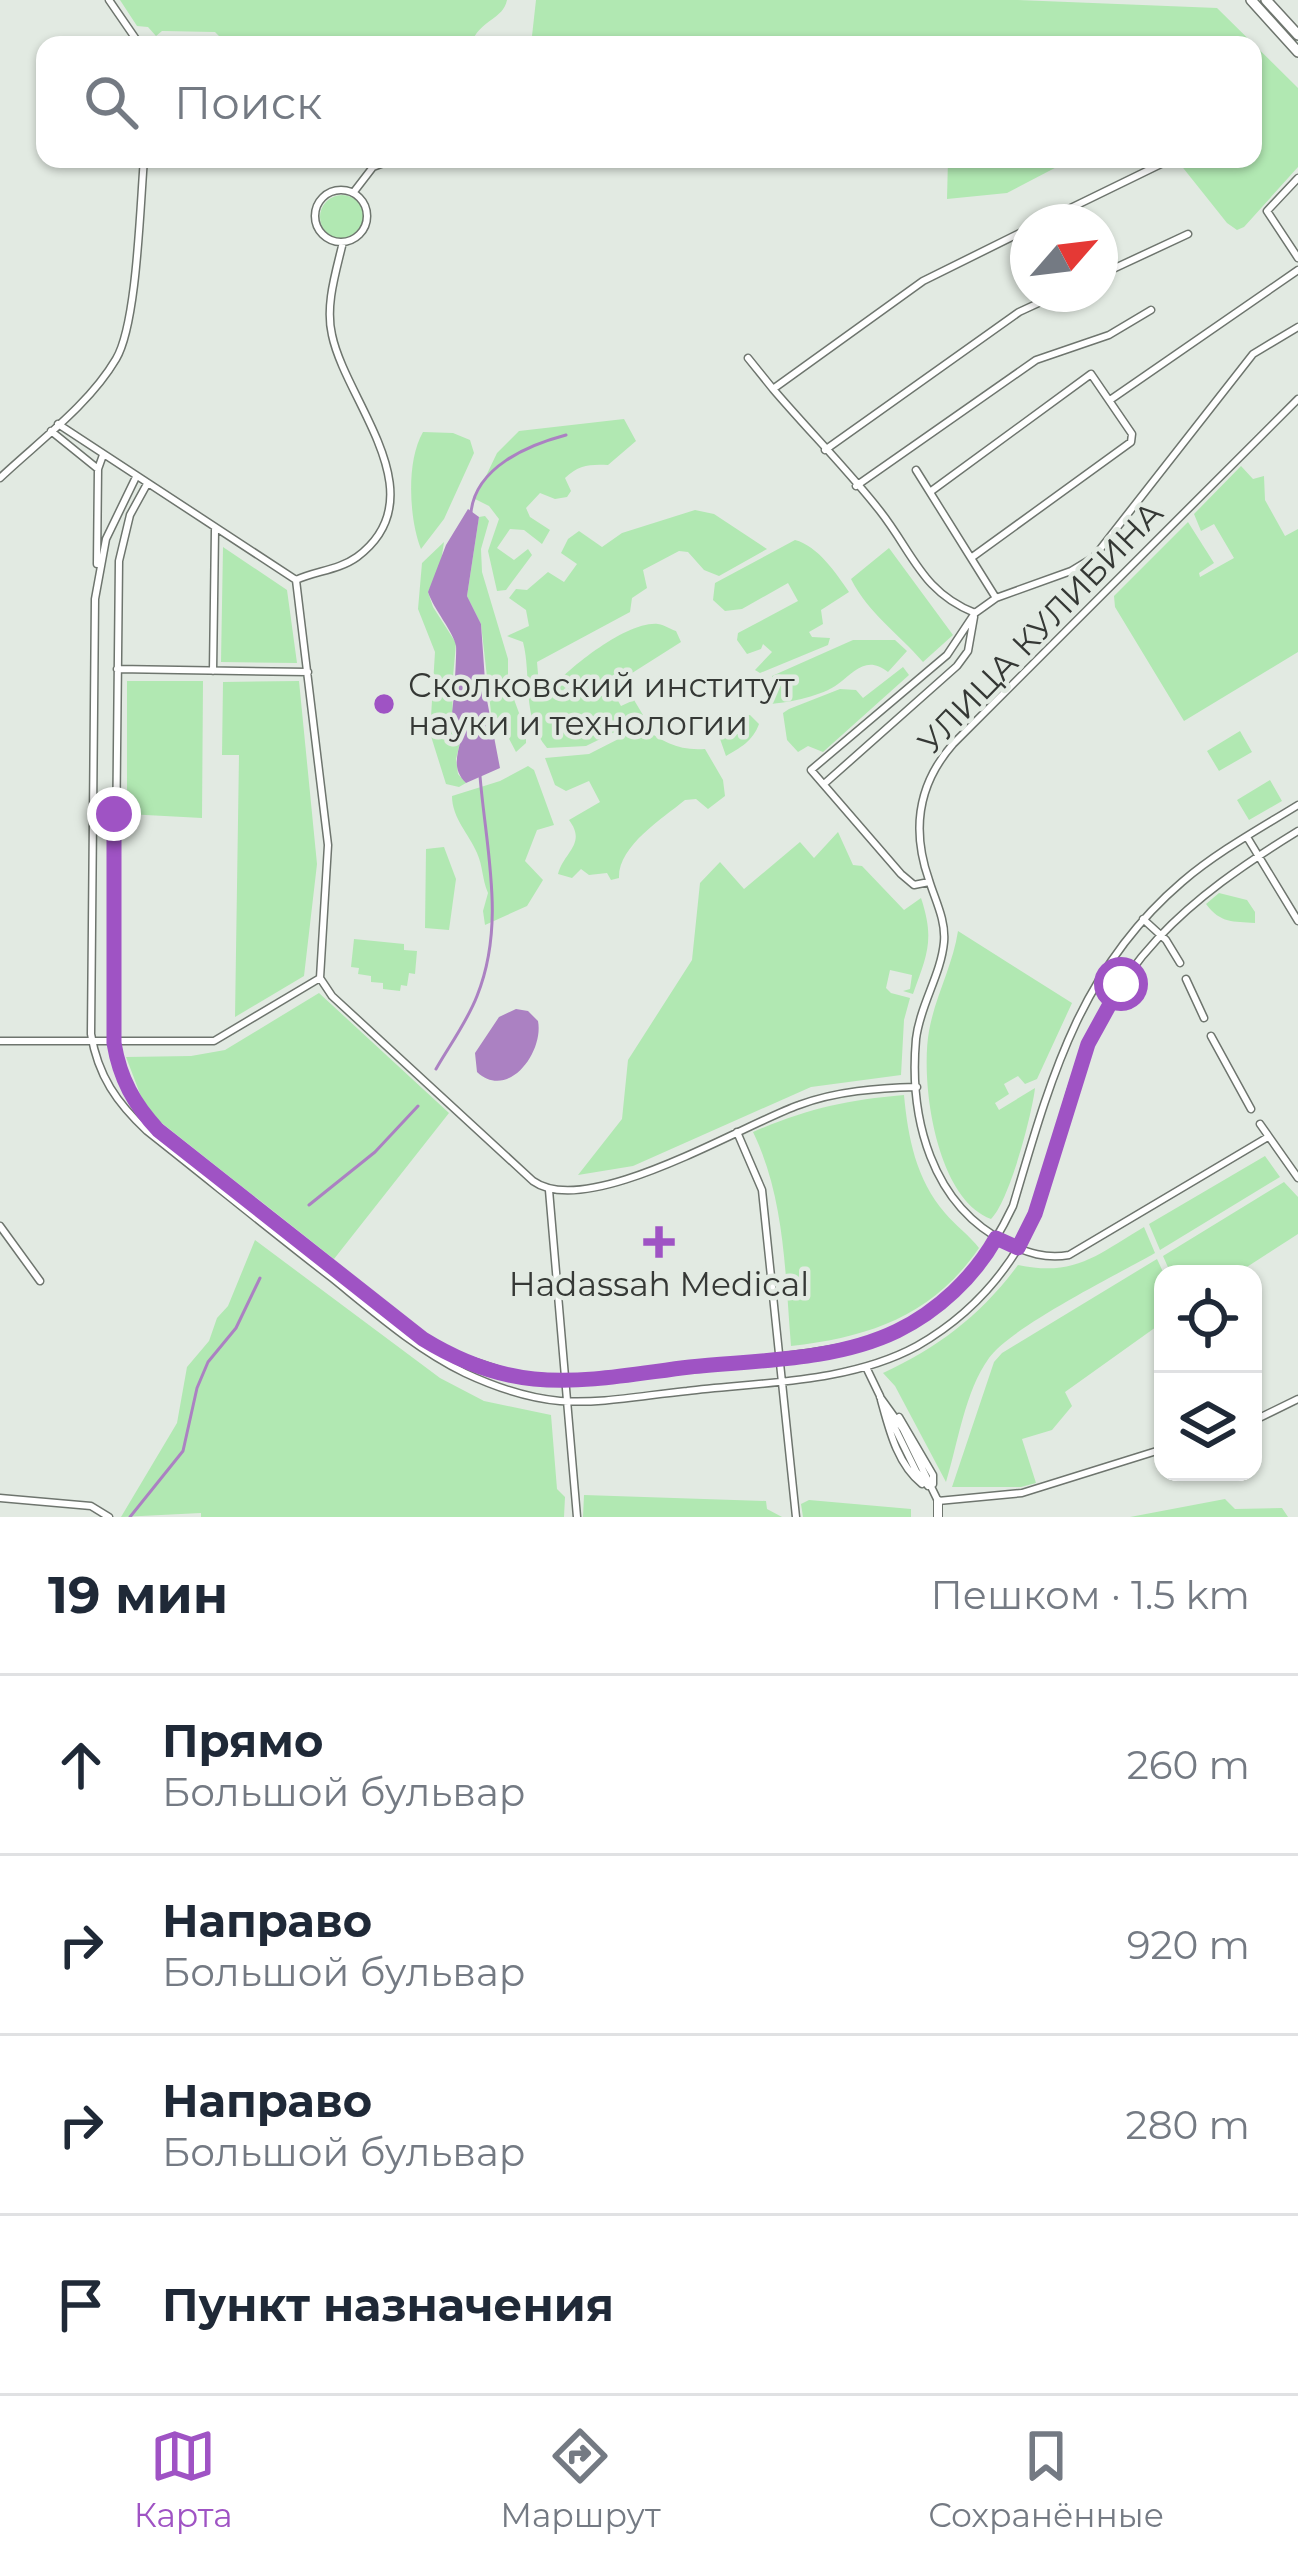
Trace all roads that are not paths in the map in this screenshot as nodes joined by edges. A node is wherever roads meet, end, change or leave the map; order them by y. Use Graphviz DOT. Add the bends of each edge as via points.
graph roads {
  1 [pos="109,0"];
  2 [pos="1251,0"];
  3 [pos="1266,0"];
  4 [pos="1298,35"];
  5 [pos="134,36"];
  6 [pos="1298,52"];
  7 [pos="143,168"];
  8 [pos="372,168"];
  9 [pos="1153,168"];
  10 [pos="1298,178"];
  11 [pos="353,194"];
  12 [pos="1079,204"];
  13 [pos="1188,234"];
  14 [pos="1010,238"];
  15 [pos="343,242"];
  16 [pos="1298,258"];
  17 [pos="1118,266"];
  18 [pos="1298,271"];
  19 [pos="1151,310"];
  20 [pos="1019,312"];
  21 [pos="1298,327"];
  22 [pos="748,358"];
  23 [pos="773,389"];
  24 [pos="1298,399"];
  25 [pos="1110,400"];
  26 [pos="58,424"];
  27 [pos="50,431"];
  28 [pos="825,450"];
  29 [pos="103,455"];
  30 [pos="98,470"];
  31 [pos="916,470"];
  32 [pos="136,477"];
  33 [pos="0,478"];
  34 [pos="147,484"];
  35 [pos="856,486"];
  36 [pos="930,492"];
  37 [pos="98,503"];
  38 [pos="118,509"];
  39 [pos="215,529"];
  40 [pos="971,557"];
  41 [pos="98,570"];
  42 [pos="296,580"];
  43 [pos="996,598"];
  44 [pos="975,614"];
  45 [pos="117,669"];
  46 [pos="213,670"];
  47 [pos="308,672"];
  48 [pos="920,677"];
  49 [pos="930,688"];
  50 [pos="899,694"];
  51 [pos="909,706"];
  52 [pos="824,784"];
  53 [pos="1298,805"];
  54 [pos="93,813"];
  55 [pos="114,814"];
  56 [pos="1298,831"];
  57 [pos="1246,836"];
  58 [pos="1258,856"];
  59 [pos="929,882"];
  60 [pos="1143,919"];
  61 [pos="1298,922"];
  62 [pos="1160,934"];
  63 [pos="1180,963"];
  64 [pos="320,978"];
  65 [pos="1186,979"];
  66 [pos="1204,1018"];
  67 [pos="1211,1036"];
  68 [pos="0,1042"];
  69 [pos="93,1043"];
  70 [pos="114,1043"];
  71 [pos="917,1087"];
  72 [pos="1251,1109"];
  73 [pos="1260,1124"];
  74 [pos="737,1132"];
  75 [pos="1268,1137"];
  76 [pos="1298,1178"];
  77 [pos="549,1190"];
  78 [pos="0,1226"];
  79 [pos="996,1238"];
  80 [pos="1018,1248"];
  81 [pos="40,1281"];
  82 [pos="780,1357"];
  83 [pos="866,1367"];
  84 [pos="565,1379"];
  85 [pos="782,1380"];
  86 [pos="880,1397"];
  87 [pos="1298,1400"];
  88 [pos="567,1401"];
  89 [pos="1262,1417"];
  90 [pos="1154,1452"];
  91 [pos="936,1497"];
  92 [pos="0,1498"];
  93 [pos="109,1517"];
  94 [pos="577,1517"];
  95 [pos="796,1517"];
  96 [pos="938,1517"];
  1 -- 5 [label="street"];
  2 -- 6 [label="main road"];
  3 -- 4 [label="main road"];
  7 -- 26 [label="street" via="126,338 115,362"];
  8 -- 11 [label="street"];
  9 -- 12 [label="street"];
  10 -- 16 [label="street" via="1267,211"];
  11 -- 15 [label="street" via="364,204 366,225"];
  11 -- 15 [label="street" via="330,193 316,211 321,233"];
  13 -- 17 [label="street"];
  14 -- 23 [label="street" via="923,281"];
  15 -- 42 [label="street" via="331,329 385,457 388,500 379,531 355,558"];
  18 -- 25 [label="street"];
  19 -- 35 [label="street" via="1109,335 1036,359"];
  20 -- 28 [label="street"];
  21 -- 43 [label="street" via="1252,354 1094,557"];
  22 -- 23 [label="street"];
  23 -- 28 [label="street"];
  24 -- 59 [label="street, УЛИЦА КУЛИБИНА" via="941,757 918,821"];
  25 -- 36 [label="street" via="1088,376"];
  25 -- 40 [label="street" via="1131,442"];
  26 -- 27 [label="street"];
  26 -- 29 [label="street"];
  27 -- 30 [label="street"];
  27 -- 33 [label="street"];
  28 -- 35 [label="street"];
  29 -- 30 [label="street"];
  29 -- 32 [label="street"];
  30 -- 37 [label="street"];
  31 -- 36 [label="street"];
  32 -- 34 [label="street"];
  32 -- 38 [label="street"];
  34 -- 39 [label="street"];
  34 -- 45 [label="street" via="118,562"];
  35 -- 44 [label="street" via="935,590"];
  36 -- 40 [label="street"];
  37 -- 38 [label="street"];
  37 -- 41 [label="street"];
  38 -- 41 [label="street"];
  39 -- 42 [label="street"];
  39 -- 46 [label="street"];
  40 -- 43 [label="street"];
  41 -- 54 [label="street"];
  42 -- 47 [label="street"];
  43 -- 44 [label="street"];
  44 -- 48 [label="street"];
  44 -- 49 [label="street" via="968,651"];
  45 -- 46 [label="street"];
  45 -- 55 [label="street"];
  46 -- 47 [label="street"];
  47 -- 64 [label="street" via="328,845"];
  48 -- 49 [label="street"];
  48 -- 50 [label="street"];
  49 -- 51 [label="street"];
  50 -- 51 [label="street"];
  50 -- 52 [label="street" via="811,770"];
  51 -- 52 [label="street"];
  52 -- 59 [label="street" via="901,874 920,886"];
  53 -- 57 [label="street"];
  54 -- 55 [label="street"];
  54 -- 69 [label="street"];
  55 -- 70 [label="street"];
  56 -- 58 [label="street"];
  57 -- 58 [label="street"];
  57 -- 60 [label="street"];
  58 -- 61 [label="street"];
  58 -- 62 [label="street"];
  59 -- 71 [label="street, УЛИЦА КУЛИБИНА" via="944,942 919,1024"];
  60 -- 62 [label="street"];
  60 -- 79 [label="street" via="1074,1022"];
  62 -- 63 [label="street"];
  62 -- 80 [label="street" via="1088,1044"];
  64 -- 70 [label="street" via="214,1041"];
  64 -- 77 [label="street"];
  65 -- 66 [label="street"];
  67 -- 72 [label="street"];
  68 -- 69 [label="street"];
  69 -- 70 [label="street"];
  69 -- 88 [label="street" via="125,1110 386,1322 488,1383"];
  70 -- 84 [label="street" via="127,1088 158,1130 390,1315 468,1363"];
  71 -- 74 [label="street" via="830,1096"];
  71 -- 79 [label="street, УЛИЦА КУЛИБИНА" via="940,1180 958,1208"];
  73 -- 75 [label="street"];
  74 -- 77 [label="street" via="637,1177"];
  74 -- 82 [label="street" via="762,1190"];
  75 -- 76 [label="street"];
  75 -- 80 [label="street, УЛИЦА КУЛИБИНА" via="1072,1254"];
  77 -- 84 [label="street"];
  78 -- 81 [label="street"];
  79 -- 80 [label="street, УЛИЦА КУЛИБИНА"];
  79 -- 82 [label="street" via="958,1287 917,1320 860,1346"];
  80 -- 83 [label="street" via="951,1323"];
  82 -- 84 [label="street"];
  82 -- 85 [label="street"];
  83 -- 85 [label="street"];
  83 -- 86 [label="street"];
  84 -- 88 [label="street"];
  85 -- 88 [label="street"];
  85 -- 95 [label="street"];
  86 -- 91 [label="street"];
  86 -- 91 [label="street" via="910,1475"];
  87 -- 89 [label="street"];
  88 -- 94 [label="street"];
  90 -- 91 [label="street" via="1022,1493"];
  91 -- 96 [label="street"];
  92 -- 93 [label="street" via="91,1506"];
}
